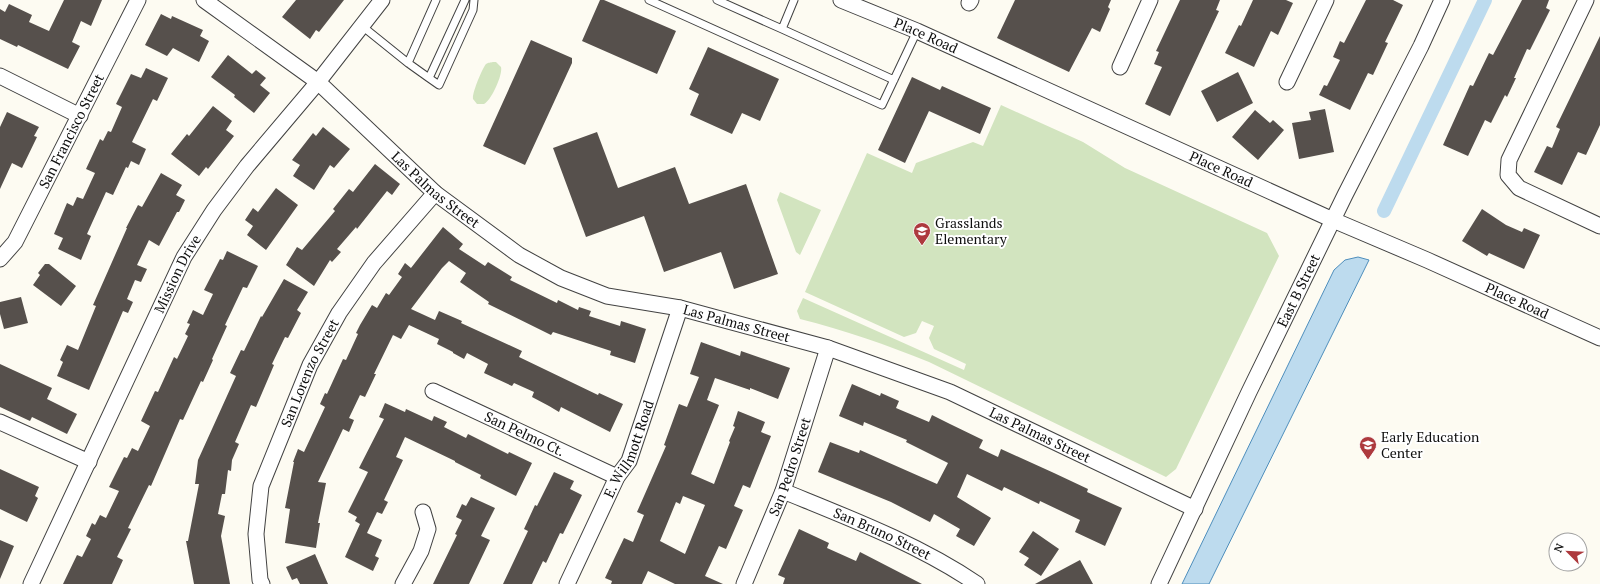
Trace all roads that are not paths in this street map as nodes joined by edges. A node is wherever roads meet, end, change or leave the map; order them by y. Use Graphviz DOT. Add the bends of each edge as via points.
graph roads {
  1 [pos="138,0"];
  2 [pos="204,0"];
  3 [pos="382,0"];
  4 [pos="436,0"];
  5 [pos="465,0"];
  6 [pos="474,0"];
  7 [pos="649,0"];
  8 [pos="717,0"];
  9 [pos="794,0"];
  10 [pos="841,0"];
  11 [pos="1150,0"];
  12 [pos="1326,0"];
  13 [pos="1442,0"];
  14 [pos="1586,0"];
  15 [pos="362,26"];
  16 [pos="782,29"];
  17 [pos="917,31"];
  18 [pos="408,63"];
  19 [pos="1120,67"];
  20 [pos="0,76"];
  21 [pos="429,78"];
  22 [pos="894,80"];
  23 [pos="318,82"];
  24 [pos="1287,82"];
  25 [pos="80,116"];
  26 [pos="435,193"];
  27 [pos="1333,220"];
  28 [pos="1600,226"];
  29 [pos="0,259"];
  30 [pos="680,308"];
  31 [pos="1600,338"];
  32 [pos="828,348"];
  33 [pos="433,391"];
  34 [pos="0,422"];
  35 [pos="89,462"];
  36 [pos="617,477"];
  37 [pos="783,491"];
  38 [pos="1195,509"];
  39 [pos="423,512"];
  40 [pos="31,584"];
  41 [pos="262,584"];
  42 [pos="403,584"];
  43 [pos="567,584"];
  44 [pos="744,584"];
  45 [pos="977,584"];
  46 [pos="1159,584"];
  1 -- 25 [label="street, San Francisco Street"];
  2 -- 23 [label="street, Las Palmas Street"];
  3 -- 15 [label="street, Mission Drive"];
  4 -- 18 [label="lane"];
  5 -- 21 [label="lane"];
  6 -- 21 [label="lane" via="473,10 438,85"];
  7 -- 22 [label="lane" via="882,105"];
  8 -- 16 [label="lane"];
  9 -- 16 [label="lane"];
  10 -- 17 [label="street, Place Road"];
  11 -- 19 [label="street"];
  12 -- 24 [label="street"];
  13 -- 27 [label="street, East B Street"];
  14 -- 28 [label="street" via="1509,160 1508,175 1519,188"];
  15 -- 18 [label="lane"];
  15 -- 23 [label="street, Mission Drive"];
  16 -- 22 [label="lane"];
  17 -- 22 [label="lane"];
  17 -- 27 [label="street, Place Road"];
  18 -- 21 [label="lane"];
  20 -- 25 [label="street"];
  23 -- 26 [label="street, Las Palmas Street"];
  23 -- 35 [label="street, Mission Drive" via="247,166 214,210 184,257"];
  25 -- 29 [label="street, San Francisco Street" via="15,242"];
  26 -- 30 [label="street, Las Palmas Street" via="519,255 561,278 607,296"];
  26 -- 41 [label="street, San Lorenzo Street" via="374,263 339,313 310,365 261,486 256,534"];
  27 -- 31 [label="street, Place Road"];
  27 -- 38 [label="street, East B Street"];
  30 -- 32 [label="street, Las Palmas Street"];
  30 -- 36 [label="street, E. Willmott Road" via="629,461"];
  32 -- 37 [label="street, San Pedro Street"];
  32 -- 38 [label="street, Las Palmas Street" via="950,392"];
  33 -- 36 [label="street, San Pelmo Ct."];
  34 -- 35 [label="street"];
  35 -- 40 [label="street, Mission Drive"];
  36 -- 43 [label="street, E. Willmott Road"];
  37 -- 44 [label="street, San Pedro Street"];
  37 -- 45 [label="street, San Bruno Street" via="862,523 953,568"];
  38 -- 46 [label="street, East B Street"];
  39 -- 42 [label="street" via="428,529 421,551"];
}
